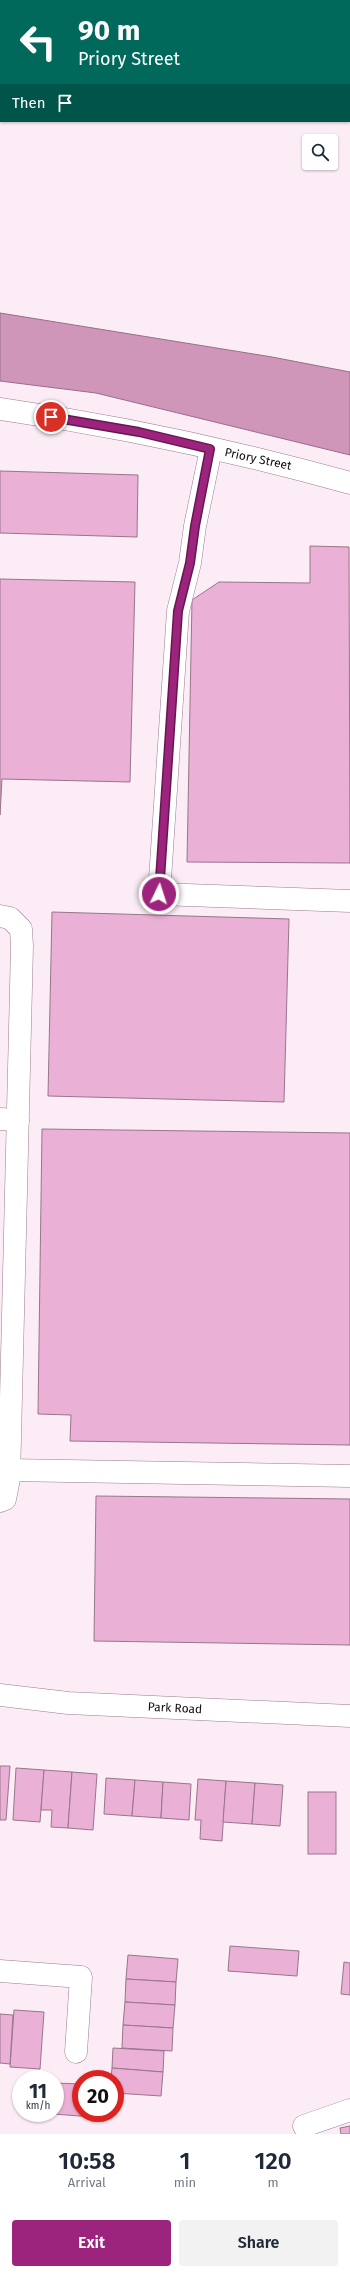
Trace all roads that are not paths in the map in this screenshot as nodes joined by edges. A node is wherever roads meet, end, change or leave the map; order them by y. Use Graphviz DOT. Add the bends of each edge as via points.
graph roads {
  1 [pos="0,409"];
  2 [pos="210,449"];
  3 [pos="350,483"];
  4 [pos="350,901"];
  5 [pos="0,916"];
  6 [pos="9,1119"];
  7 [pos="9,1470"];
  8 [pos="350,1476"];
  9 [pos="0,1501"];
  10 [pos="0,1695"];
  11 [pos="350,1716"];
  12 [pos="0,1971"];
  13 [pos="76,2052"];
  14 [pos="350,2110"];
  15 [pos="304,2126"];
  1 -- 2 [label="street, Priory Street" via="132,431"];
  2 -- 3 [label="street, Priory Street"];
  2 -- 4 [label="street" via="190,563 178,611 159,894"];
  5 -- 6 [label="street" via="10,918 21,929"];
  6 -- 7 [label="street"];
  7 -- 8 [label="street"];
  7 -- 9 [label="street" via="6,1499"];
  10 -- 11 [label="street, Park Road" via="68,1703"];
  12 -- 13 [label="street" via="81,1977"];
  14 -- 15 [label="street"];
}
